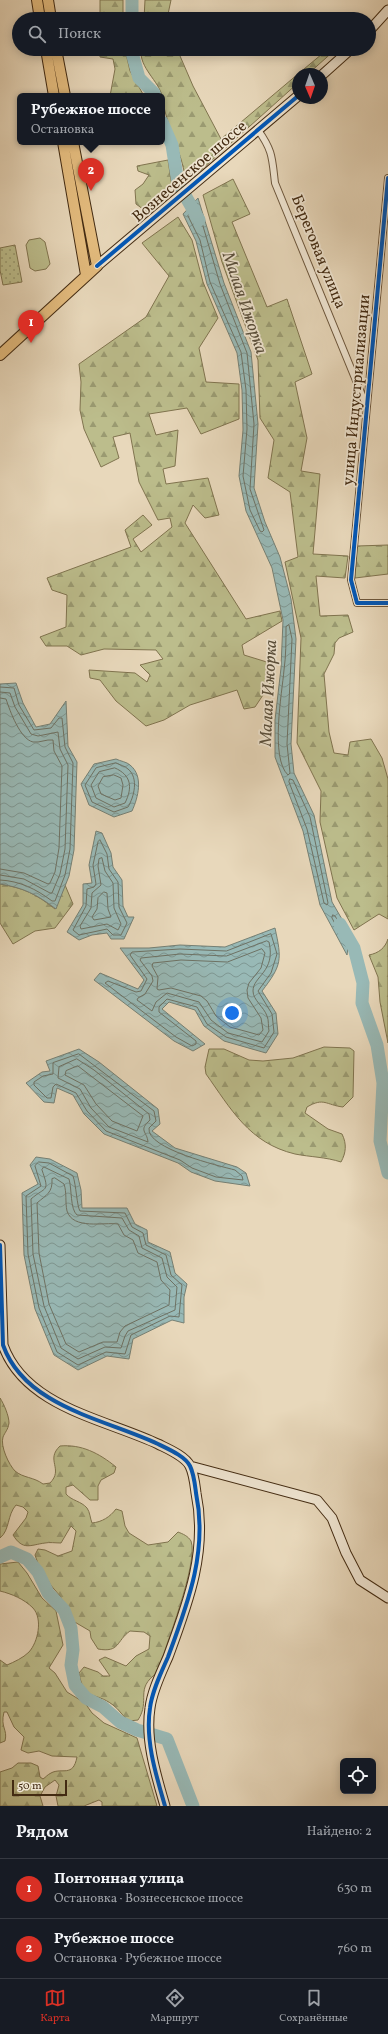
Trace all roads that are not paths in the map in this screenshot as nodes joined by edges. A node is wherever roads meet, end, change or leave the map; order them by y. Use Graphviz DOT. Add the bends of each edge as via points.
graph roads {
  1 [pos="37,0"];
  2 [pos="48,0"];
  3 [pos="388,10"];
  4 [pos="39,12"];
  5 [pos="50,12"];
  6 [pos="376,23"];
  7 [pos="47,56"];
  8 [pos="57,56"];
  9 [pos="343,56"];
  10 [pos="328,70"];
  11 [pos="53,93"];
  12 [pos="64,93"];
  13 [pos="292,101"];
  14 [pos="258,130"];
  15 [pos="63,145"];
  16 [pos="74,145"];
  17 [pos="388,178"];
  18 [pos="386,240"];
  19 [pos="388,245"];
  20 [pos="97,266"];
  21 [pos="86,275"];
  22 [pos="0,355"];
  23 [pos="367,407"];
  24 [pos="388,603"];
  25 [pos="0,1246"];
  26 [pos="190,1466"];
  27 [pos="388,1598"];
  28 [pos="164,1806"];
  1 -- 4 [label="main road"];
  2 -- 5 [label="main road"];
  3 -- 6 [label="street"];
  7 -- 11 [label="main road"];
  8 -- 12 [label="main road"];
  9 -- 10 [label="street"];
  13 -- 14 [label="street, Вознесенское шоссе"];
  14 -- 20 [label="street, Вознесенское шоссе"];
  14 -- 23 [label="street, Береговая улица" via="270,147 275,183"];
  15 -- 21 [label="main road"];
  16 -- 20 [label="main road"];
  17 -- 18 [label="street, улица Индустриализации"];
  18 -- 19 [label="street"];
  18 -- 23 [label="street, улица Индустриализации"];
  20 -- 21 [label="main road, Вознесенское шоссе"];
  21 -- 22 [label="main road, Вознесенское шоссе"];
  23 -- 24 [label="street, улица Индустриализации" via="351,580 357,603"];
  25 -- 26 [label="street" via="3,1345 23,1379 71,1409 170,1450"];
  26 -- 27 [label="street" via="317,1500 332,1518 360,1580"];
  26 -- 28 [label="street" via="200,1510 198,1558 190,1597 150,1707 149,1726"];
}
